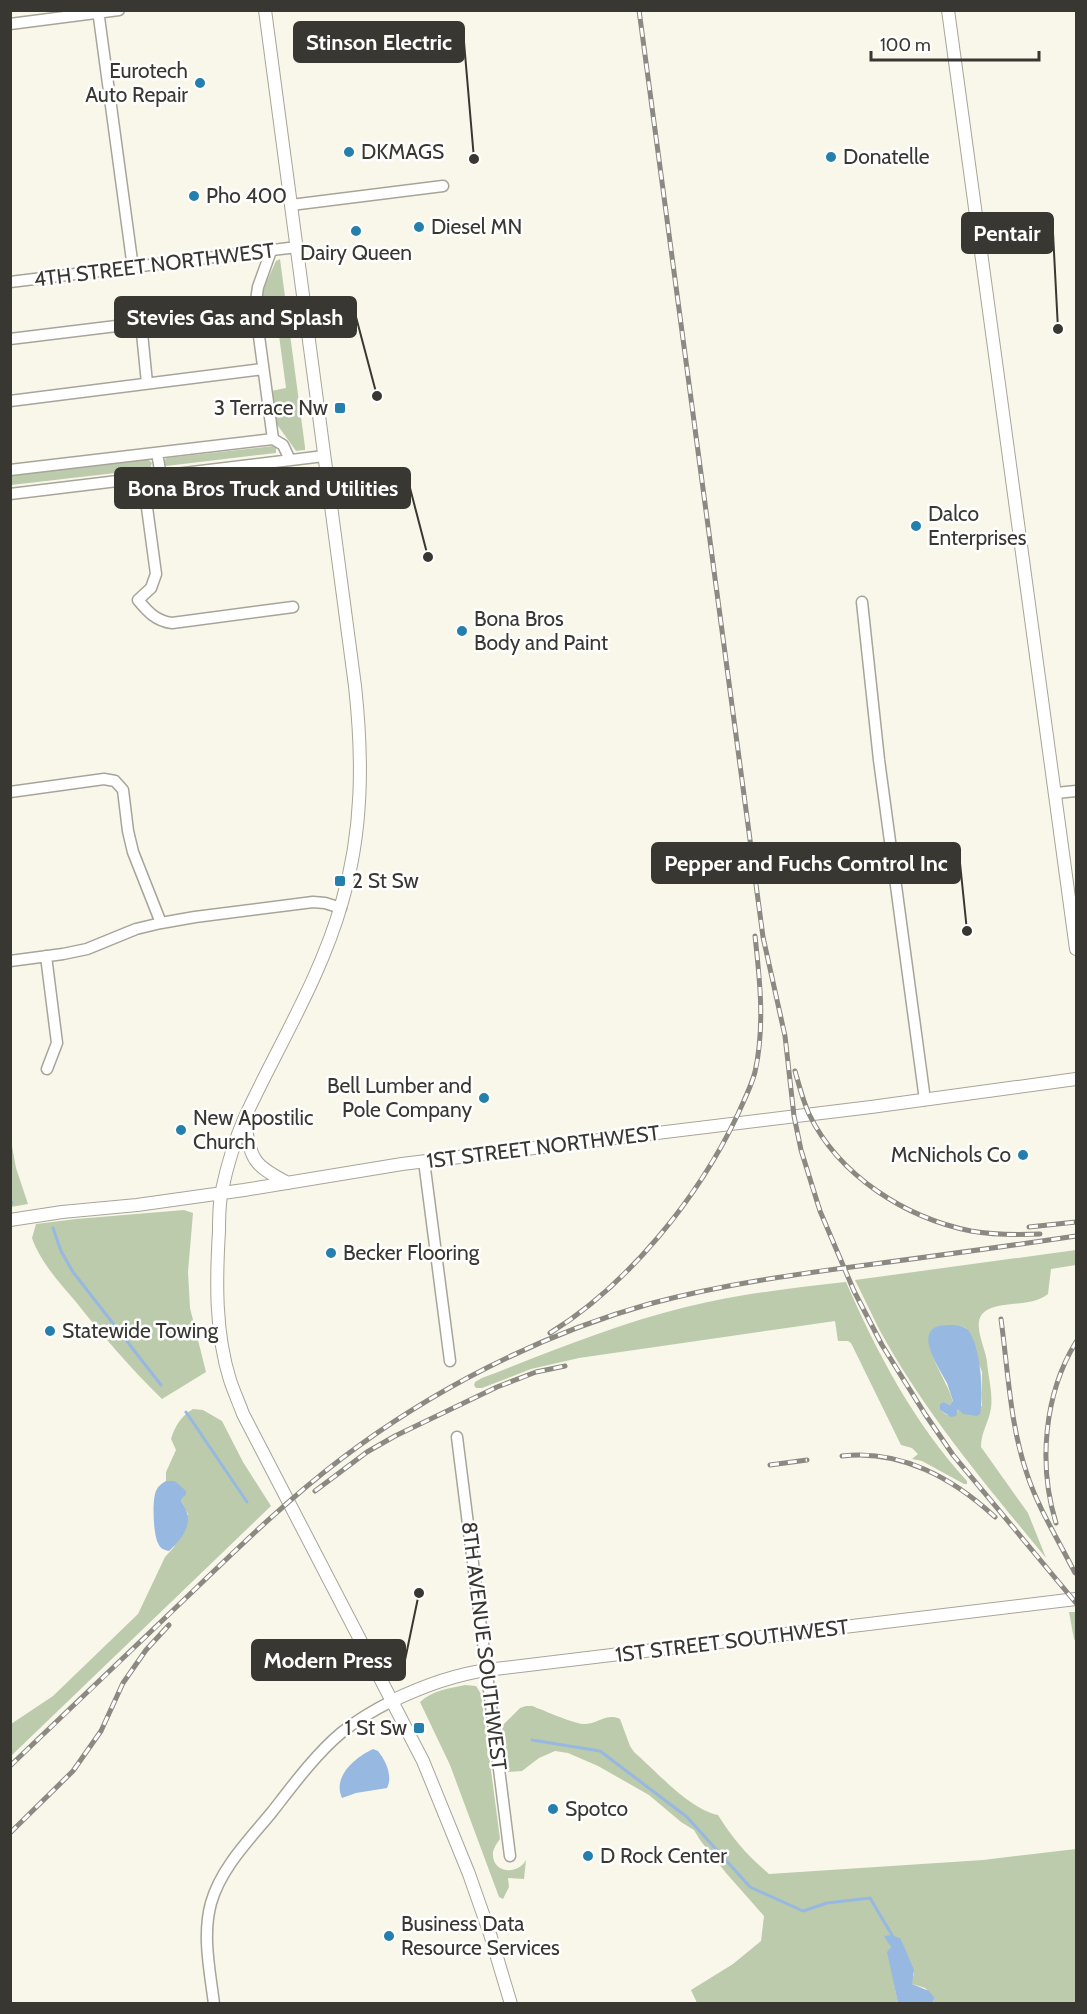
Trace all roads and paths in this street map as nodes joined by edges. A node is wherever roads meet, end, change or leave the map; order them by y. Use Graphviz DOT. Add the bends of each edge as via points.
graph roads {
  1 [pos="119,10"];
  2 [pos="265,10"];
  3 [pos="948,10"];
  4 [pos="98,12"];
  5 [pos="10,24"];
  6 [pos="443,186"];
  7 [pos="291,205"];
  8 [pos="297,247"];
  9 [pos="271,251"];
  10 [pos="133,268"];
  11 [pos="10,282"];
  12 [pos="255,307"];
  13 [pos="141,323"];
  14 [pos="10,339"];
  15 [pos="263,369"];
  16 [pos="147,383"];
  17 [pos="10,401"];
  18 [pos="273,439"];
  19 [pos="157,453"];
  20 [pos="324,456"];
  21 [pos="290,460"];
  22 [pos="10,470"];
  23 [pos="160,476"];
  24 [pos="143,478"];
  25 [pos="10,494"];
  26 [pos="862,602"];
  27 [pos="293,607"];
  28 [pos="1077,791"];
  29 [pos="10,792"];
  30 [pos="1056,794"];
  31 [pos="340,908"];
  32 [pos="161,922"];
  33 [pos="1077,949"];
  34 [pos="46,956"];
  35 [pos="10,961"];
  36 [pos="47,1069"];
  37 [pos="1077,1080"];
  38 [pos="926,1100"];
  39 [pos="244,1119"];
  40 [pos="424,1161"];
  41 [pos="288,1183"];
  42 [pos="221,1193"];
  43 [pos="10,1220"];
  44 [pos="450,1361"];
  45 [pos="457,1437"];
  46 [pos="1077,1599"];
  47 [pos="487,1670"];
  48 [pos="392,1701"];
  49 [pos="510,1856"];
  50 [pos="214,2004"];
  51 [pos="511,2004"];
  1 -- 4 [label="street"];
  2 -- 7 [label="street"];
  3 -- 30 [label="street"];
  4 -- 5 [label="street"];
  4 -- 10 [label="street"];
  6 -- 7 [label="street"];
  7 -- 8 [label="street"];
  8 -- 9 [label="street, 4TH STREET NORTHWEST"];
  8 -- 20 [label="street"];
  9 -- 10 [label="street, 4TH STREET NORTHWEST"];
  9 -- 12 [label="street"];
  10 -- 11 [label="street, 4TH STREET NORTHWEST"];
  12 -- 13 [label="street"];
  12 -- 15 [label="street"];
  13 -- 14 [label="street"];
  13 -- 16 [label="street"];
  15 -- 16 [label="street"];
  15 -- 18 [label="street"];
  16 -- 17 [label="street"];
  18 -- 19 [label="street"];
  18 -- 21 [label="street" via="283,445"];
  19 -- 22 [label="street"];
  19 -- 23 [label="street"];
  20 -- 21 [label="street"];
  20 -- 31 [label="street" via="361,752 358,826"];
  21 -- 23 [label="street"];
  23 -- 24 [label="street"];
  24 -- 25 [label="street"];
  24 -- 27 [label="street" via="156,574 151,588 138,600 155,618 172,623"];
  26 -- 38 [label="street" via="879,760"];
  28 -- 30 [label="street"];
  29 -- 32 [label="street" via="104,779 119,783 133,852"];
  30 -- 33 [label="street"];
  31 -- 32 [label="street" via="313,902"];
  31 -- 39 [label="street" via="312,979"];
  32 -- 34 [label="street" via="87,949"];
  34 -- 35 [label="street"];
  34 -- 36 [label="street" via="57,1043"];
  37 -- 38 [label="street, 1ST STREET NORTHWEST"];
  38 -- 40 [label="street, 1ST STREET NORTHWEST"];
  39 -- 41 [label="street" via="250,1152 257,1164"];
  39 -- 42 [label="street"];
  40 -- 41 [label="street, 1ST STREET NORTHWEST"];
  40 -- 44 [label="street"];
  41 -- 42 [label="street, 1ST STREET NORTHWEST"];
  42 -- 43 [label="street, 1ST STREET NORTHWEST"];
  42 -- 48 [label="street" via="216,1277 221,1341 230,1379 243,1414"];
  45 -- 47 [label="street, 8TH AVENUE SOUTHWEST"];
  46 -- 47 [label="street, 1ST STREET SOUTHWEST"];
  47 -- 48 [label="street, 1ST STREET SOUTHWEST" via="435,1681"];
  47 -- 49 [label="street, 8TH AVENUE SOUTHWEST"];
  48 -- 50 [label="street" via="360,1718 326,1747 225,1872 208,1918"];
  48 -- 51 [label="street" via="423,1761 465,1864"];
}
